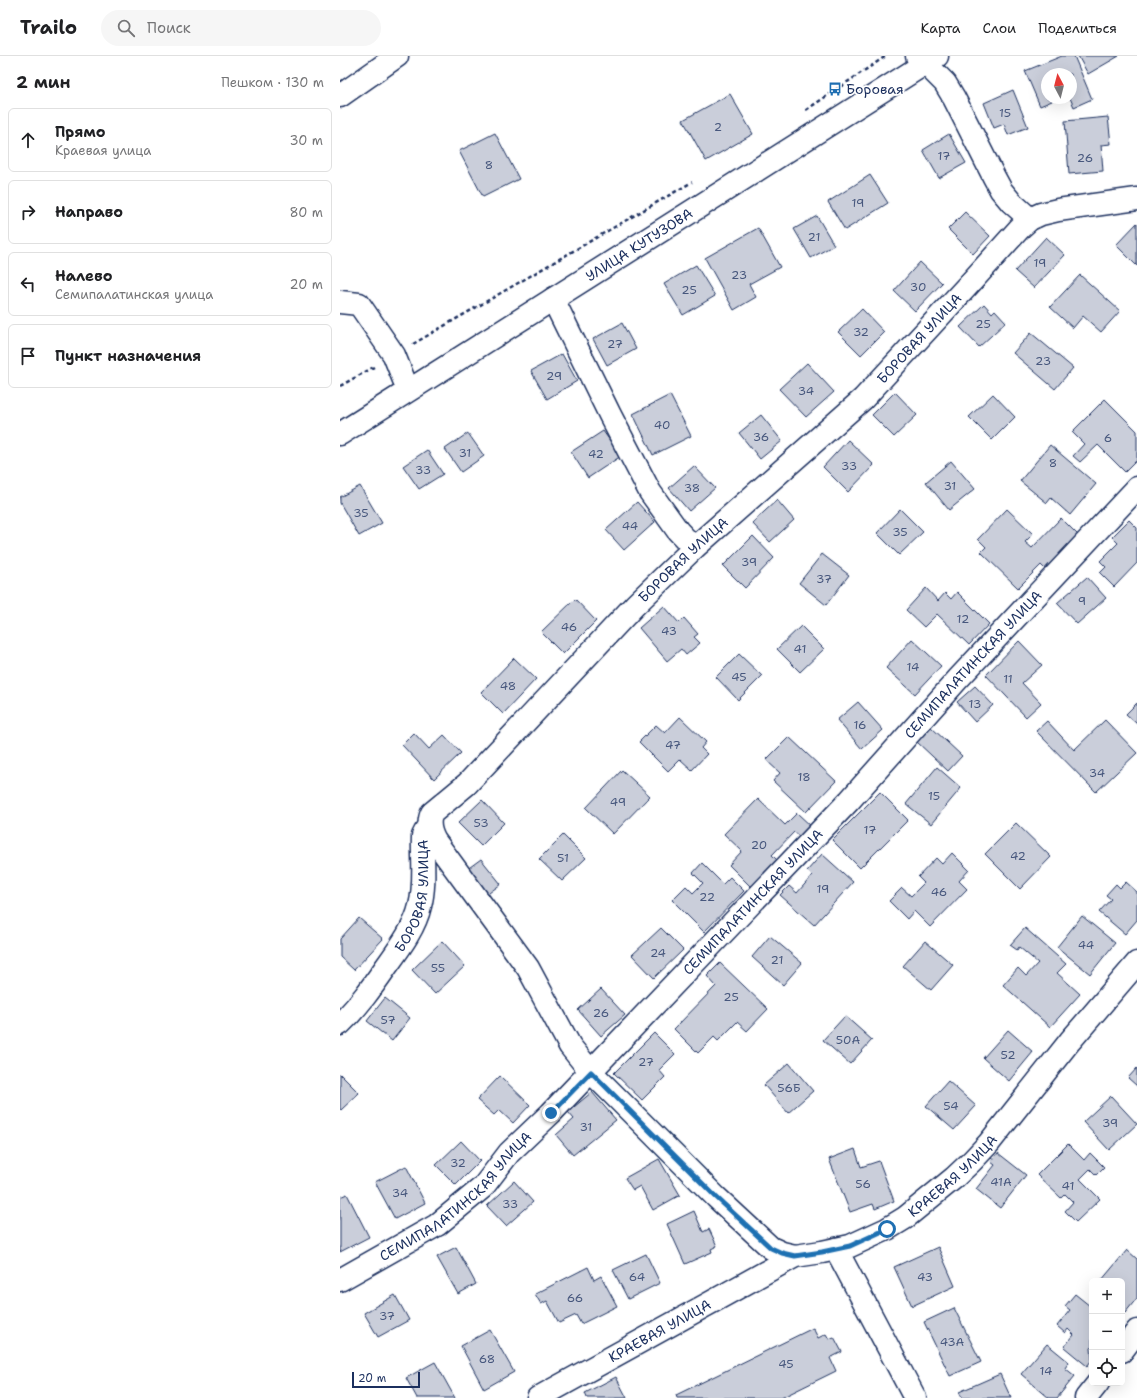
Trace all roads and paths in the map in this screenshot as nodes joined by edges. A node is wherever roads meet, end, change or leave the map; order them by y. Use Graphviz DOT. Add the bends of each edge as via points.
graph roads {
  1 [pos="397,56"];
  2 [pos="886,56"];
  3 [pos="927,59"];
  4 [pos="340,96"];
  5 [pos="800,114"];
  6 [pos="693,181"];
  7 [pos="1137,199"];
  8 [pos="1030,219"];
  9 [pos="553,299"];
  10 [pos="340,302"];
  11 [pos="394,355"];
  12 [pos="340,386"];
  13 [pos="408,390"];
  14 [pos="340,434"];
  15 [pos="1137,488"];
  16 [pos="694,548"];
  17 [pos="429,827"];
  18 [pos="1137,963"];
  19 [pos="340,1024"];
  20 [pos="591,1072"];
  21 [pos="836,1249"];
  22 [pos="795,1256"];
  23 [pos="340,1280"];
  24 [pos="1137,1331"];
  25 [pos="1123,1350"];
  26 [pos="1096,1386"];
  27 [pos="538,1398"];
  28 [pos="915,1398"];
  29 [pos="1086,1398"];
  1 -- 4 [label="street"];
  2 -- 5 [label="path"];
  3 -- 8 [label="street" via="954,98 1001,190"];
  3 -- 9 [label="street, УЛИЦА КУТУЗОВА"];
  6 -- 11 [label="path"];
  7 -- 8 [label="street, БОРОВАЯ УЛИЦА" via="1058,210"];
  8 -- 16 [label="street, БОРОВАЯ УЛИЦА" via="863,399"];
  9 -- 13 [label="street, УЛИЦА КУТУЗОВА"];
  9 -- 16 [label="street" via="650,492 678,531"];
  10 -- 11 [label="street" via="359,304"];
  11 -- 12 [label="path"];
  11 -- 13 [label="street"];
  13 -- 14 [label="street, УЛИЦА КУТУЗОВА"];
  15 -- 20 [label="street, СЕМИПАЛАТИНСКАЯ УЛИЦА" via="958,679 849,801"];
  16 -- 17 [label="street, БОРОВАЯ УЛИЦА" via="630,611 467,784 432,813"];
  17 -- 19 [label="street, БОРОВАЯ УЛИЦА" via="423,836 423,887 417,917 370,990"];
  17 -- 20 [label="street" via="435,841 528,968 570,1046"];
  18 -- 21 [label="street, КРАЕВАЯ УЛИЦА" via="972,1161 905,1218 863,1241"];
  20 -- 22 [label="street" via="771,1248"];
  20 -- 23 [label="street, СЕМИПАЛАТИНСКАЯ УЛИЦА" via="509,1153 483,1187 437,1225"];
  21 -- 22 [label="street, КРАЕВАЯ УЛИЦА"];
  21 -- 28 [label="street"];
  22 -- 27 [label="street, КРАЕВАЯ УЛИЦА"];
  24 -- 25 [label="street"];
  26 -- 29 [label="street"];
}
